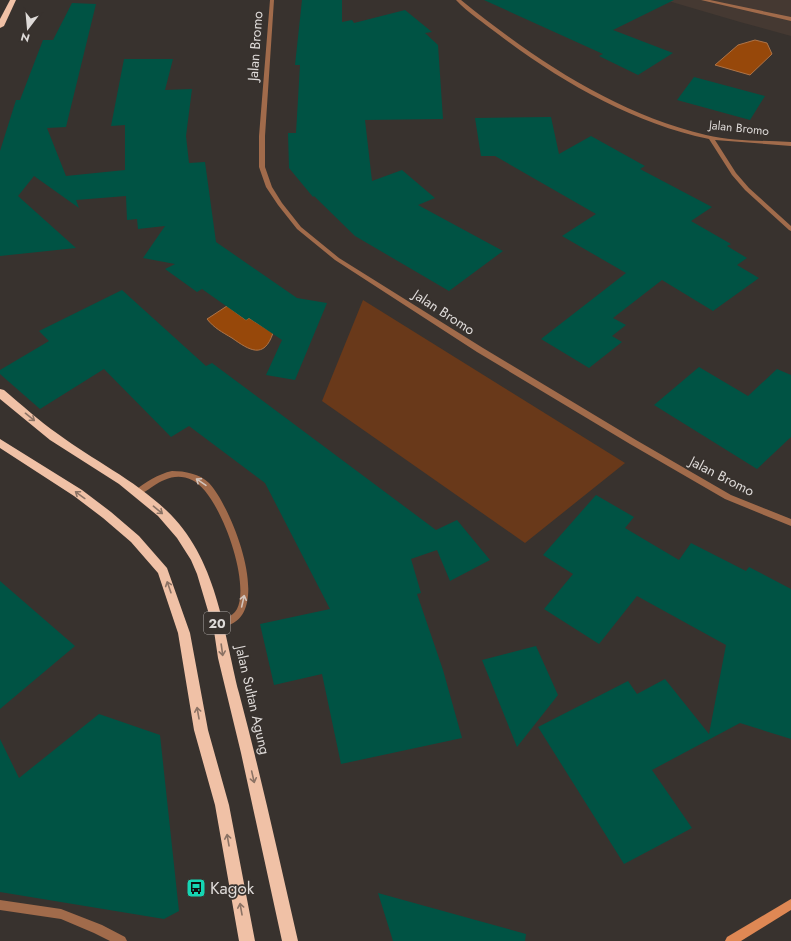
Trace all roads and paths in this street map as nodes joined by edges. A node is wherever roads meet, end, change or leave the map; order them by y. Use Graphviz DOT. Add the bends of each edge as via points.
graph roads {
  1 [pos="14,0"];
  2 [pos="272,0"];
  3 [pos="458,0"];
  4 [pos="704,0"];
  5 [pos="791,19"];
  6 [pos="0,26"];
  7 [pos="711,138"];
  8 [pos="791,144"];
  9 [pos="791,229"];
  10 [pos="0,393"];
  11 [pos="0,443"];
  12 [pos="137,493"];
  13 [pos="791,523"];
  14 [pos="217,624"];
  15 [pos="791,904"];
  16 [pos="0,905"];
  17 [pos="121,941"];
  18 [pos="247,941"];
  19 [pos="290,941"];
  20 [pos="731,941"];
  1 -- 6 [label="highway"];
  2 -- 13 [label="street, Jalan Bromo" via="262,167 269,187 299,228 336,259 626,438 728,497"];
  3 -- 7 [label="street, Jalan Bromo" via="485,23 545,64 608,101 670,127"];
  4 -- 5 [label="street"];
  7 -- 8 [label="street, Jalan Bromo"];
  7 -- 9 [label="street" via="747,189"];
  10 -- 12 [label="highway, Jalan Sultan Agung / 20, one-way" via="54,437 123,481"];
  18 -- 11 [label="highway, 20, one-way" via="222,805 201,730 184,633 163,571 135,539 107,515 72,489"];
  12 -- 14 [label="highway, Jalan Sultan Agung / 20, one-way" via="162,513 196,558 204,574"];
  14 -- 12 [label="street, one-way" via="233,620 240,612 245,588 240,556 215,498 207,486 198,479 177,474 158,479"];
  14 -- 19 [label="highway, Jalan Sultan Agung / 20, one-way"];
  15 -- 20 [label="main road"];
  16 -- 17 [label="street" via="62,914"];
}
